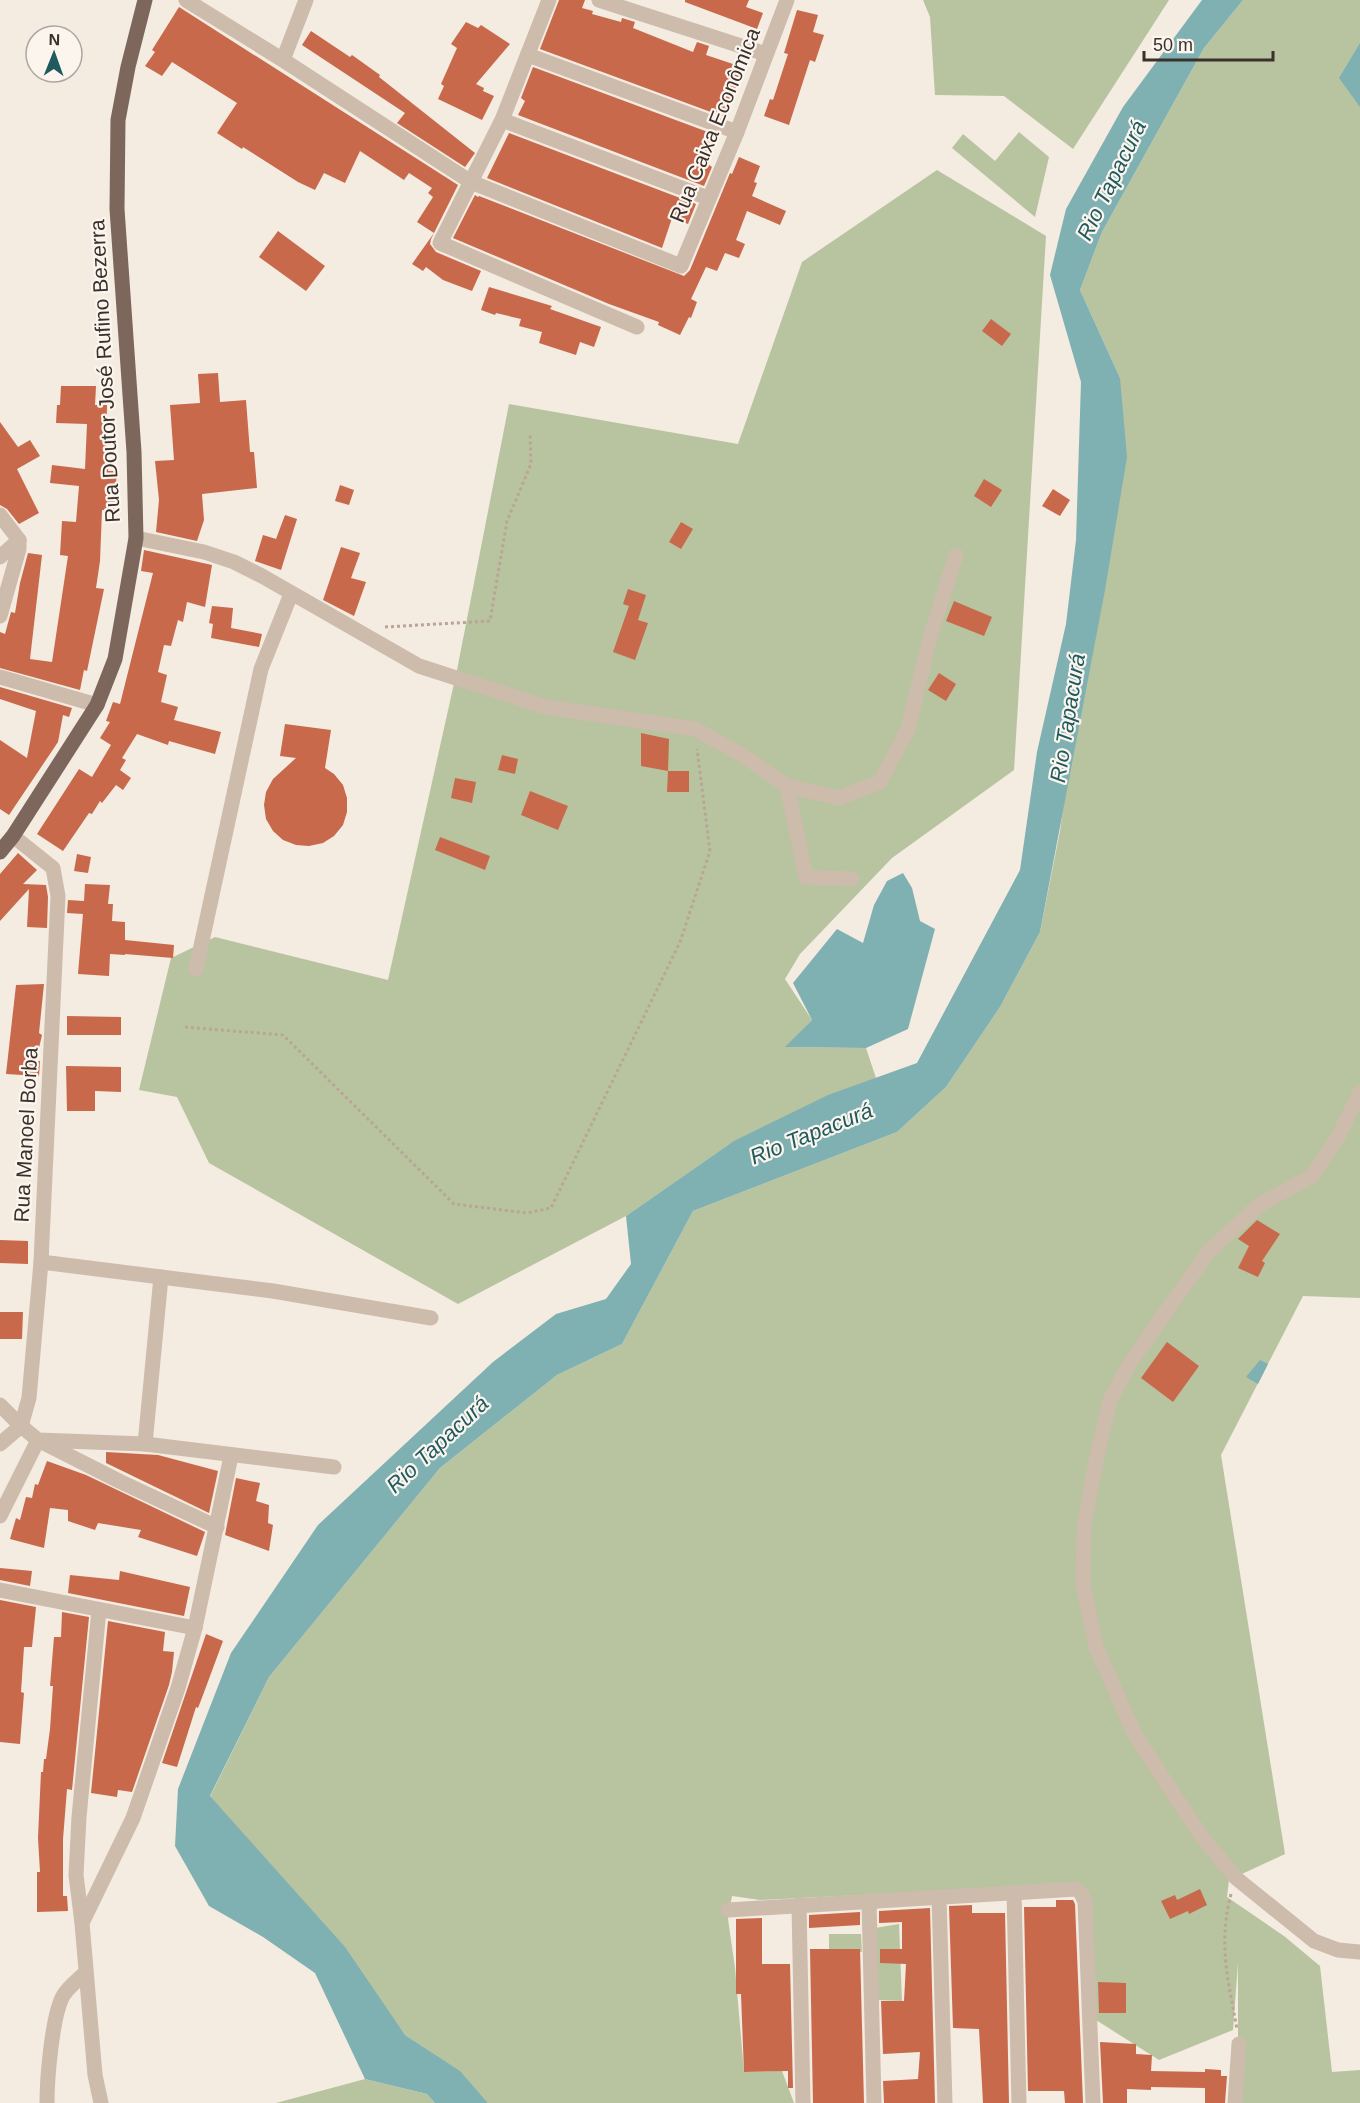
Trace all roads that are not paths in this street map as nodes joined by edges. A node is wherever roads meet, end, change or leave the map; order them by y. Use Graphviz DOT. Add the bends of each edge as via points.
graph roads {
  1 [pos="145,0"];
  2 [pos="186,0"];
  3 [pos="306,0"];
  4 [pos="549,0"];
  5 [pos="599,0"];
  6 [pos="787,0"];
  7 [pos="766,54"];
  8 [pos="528,55"];
  9 [pos="283,60"];
  10 [pos="502,120"];
  11 [pos="737,132"];
  12 [pos="471,182"];
  13 [pos="708,198"];
  14 [pos="637,327"];
  15 [pos="0,515"];
  16 [pos="136,538"];
  17 [pos="19,540"];
  18 [pos="956,555"];
  19 [pos="0,557"];
  20 [pos="291,594"];
  21 [pos="0,616"];
  22 [pos="0,677"];
  23 [pos="97,705"];
  24 [pos="787,786"];
  25 [pos="13,836"];
  26 [pos="0,852"];
  27 [pos="852,879"];
  28 [pos="196,969"];
  29 [pos="1360,1092"];
  30 [pos="41,1262"];
  31 [pos="161,1277"];
  32 [pos="431,1318"];
  33 [pos="0,1406"];
  34 [pos="21,1426"];
  35 [pos="39,1440"];
  36 [pos="0,1444"];
  37 [pos="145,1444"];
  38 [pos="231,1456"];
  39 [pos="334,1467"];
  40 [pos="0,1516"];
  41 [pos="217,1527"];
  42 [pos="0,1590"];
  43 [pos="99,1610"];
  44 [pos="195,1628"];
  45 [pos="1014,1892"];
  46 [pos="939,1897"];
  47 [pos="870,1901"];
  48 [pos="799,1905"];
  49 [pos="728,1910"];
  50 [pos="82,1923"];
  51 [pos="1360,1952"];
  52 [pos="86,1972"];
  53 [pos="1239,2044"];
  54 [pos="47,2103"];
  55 [pos="101,2103"];
  56 [pos="803,2103"];
  57 [pos="874,2103"];
  58 [pos="945,2103"];
  59 [pos="1019,2103"];
  60 [pos="1093,2103"];
  61 [pos="1235,2103"];
  1 -- 16 [label="main road, Rua Doutor José Rufino Bezerra" via="118,120 118,221 135,452"];
  2 -- 9 [label="street"];
  3 -- 9 [label="street"];
  4 -- 8 [label="street"];
  5 -- 7 [label="street"];
  6 -- 7 [label="street, Rua Caixa Econômica"];
  7 -- 11 [label="street, Rua Caixa Econômica"];
  8 -- 10 [label="street"];
  8 -- 11 [label="street"];
  9 -- 12 [label="street"];
  10 -- 12 [label="street"];
  10 -- 13 [label="street"];
  11 -- 13 [label="street, Rua Caixa Econômica"];
  12 -- 13 [label="street, Rua Caixa Econômica" via="681,266"];
  12 -- 14 [label="street" via="440,243"];
  15 -- 17 [label="street"];
  16 -- 20 [label="street" via="234,562"];
  16 -- 23 [label="main road, Rua Doutor José Rufino Bezerra" via="115,659"];
  17 -- 19 [label="street"];
  17 -- 21 [label="street"];
  18 -- 24 [label="street" via="930,637 908,729 880,782 839,798"];
  20 -- 24 [label="street" via="419,666 546,707 695,729"];
  20 -- 28 [label="street" via="261,669"];
  22 -- 23 [label="street"];
  23 -- 25 [label="main road, Rua Doutor José Rufino Bezerra"];
  24 -- 27 [label="street" via="806,877"];
  25 -- 26 [label="main road, Rua Doutor José Rufino Bezerra"];
  25 -- 30 [label="street, Rua Manoel Borba" via="53,868 58,896"];
  29 -- 51 [label="street" via="1339,1135 1312,1176 1259,1205 1208,1252 1130,1362 1110,1400 1096,1460 1084,1527 1083,1584 1096,1647 1136,1737 1202,1837 1236,1878 1314,1941 1338,1950"];
  30 -- 31 [label="street"];
  30 -- 34 [label="street, Rua Manoel Borba" via="29,1398"];
  31 -- 32 [label="street"];
  31 -- 37 [label="street"];
  33 -- 34 [label="street"];
  34 -- 35 [label="street"];
  34 -- 36 [label="street"];
  35 -- 37 [label="street"];
  35 -- 40 [label="street"];
  35 -- 41 [label="street"];
  37 -- 38 [label="street"];
  38 -- 39 [label="street"];
  38 -- 41 [label="street"];
  41 -- 44 [label="street"];
  42 -- 43 [label="street"];
  43 -- 44 [label="street"];
  43 -- 50 [label="street" via="79,1817 76,1875"];
  44 -- 50 [label="street" via="132,1818"];
  45 -- 46 [label="street"];
  45 -- 59 [label="street"];
  45 -- 60 [label="street" via="1070,1889 1081,1893 1085,1902"];
  46 -- 47 [label="street"];
  46 -- 58 [label="street"];
  47 -- 48 [label="street"];
  47 -- 57 [label="street"];
  48 -- 49 [label="street"];
  48 -- 56 [label="street"];
  50 -- 52 [label="street"];
  52 -- 54 [label="street" via="64,1993 58,2006"];
  52 -- 55 [label="street"];
  53 -- 61 [label="street"];
}
